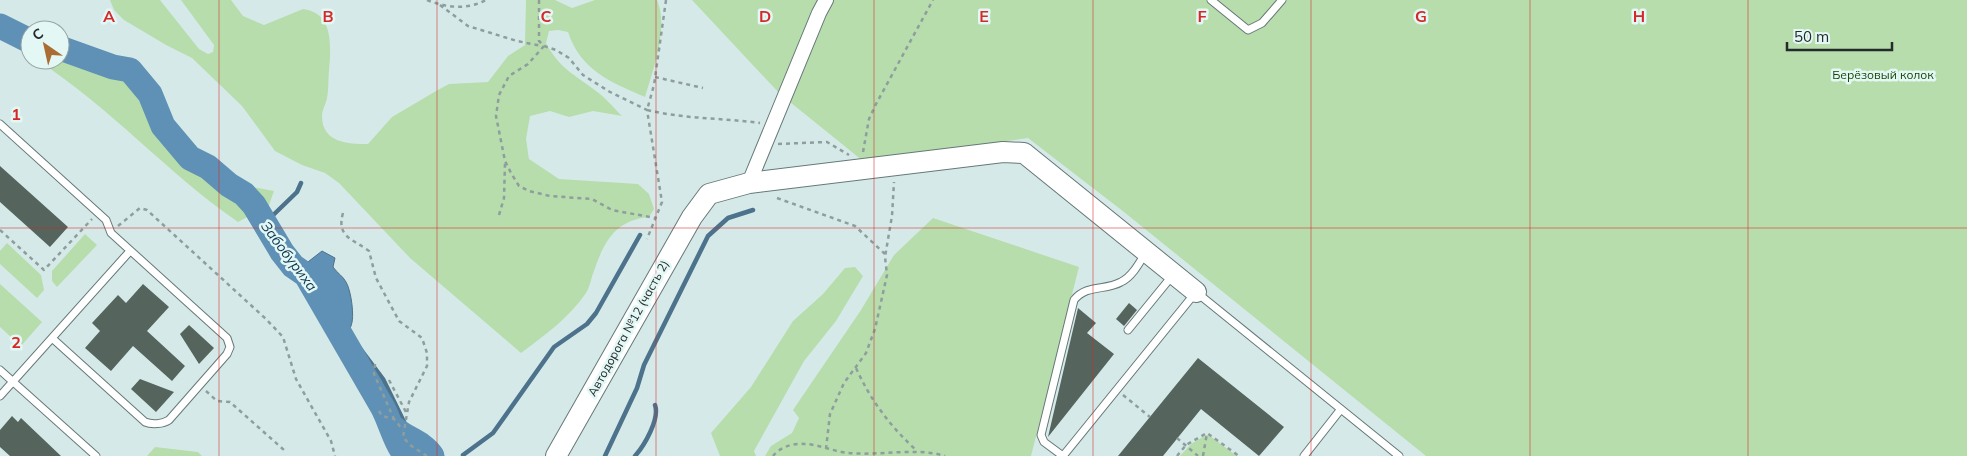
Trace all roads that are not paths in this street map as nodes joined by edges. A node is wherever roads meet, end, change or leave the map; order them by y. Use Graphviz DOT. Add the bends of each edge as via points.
graph roads {
  1 [pos="826,0"];
  2 [pos="1211,0"];
  3 [pos="1282,0"];
  4 [pos="0,124"];
  5 [pos="749,183"];
  6 [pos="130,251"];
  7 [pos="1147,252"];
  8 [pos="1174,274"];
  9 [pos="1196,292"];
  10 [pos="1128,330"];
  11 [pos="52,338"];
  12 [pos="0,370"];
  13 [pos="13,382"];
  14 [pos="0,396"];
  15 [pos="1341,410"];
  16 [pos="96,456"];
  17 [pos="556,456"];
  18 [pos="1063,456"];
  19 [pos="1304,456"];
  20 [pos="1399,456"];
  1 -- 5 [label="street"];
  2 -- 3 [label="lane" via="1248,30 1262,23"];
  4 -- 6 [label="lane" via="98,212 108,222 109,230"];
  5 -- 7 [label="street" via="1003,152 1024,153"];
  5 -- 17 [label="street, Автодорога №12 (часть 2)" via="718,190 701,202"];
  6 -- 11 [label="lane"];
  6 -- 11 [label="lane" via="229,341 230,351 200,385 166,422 148,423"];
  7 -- 8 [label="street"];
  7 -- 18 [label="lane" via="1120,283 1087,289 1074,300 1041,435 1044,442"];
  8 -- 9 [label="street"];
  8 -- 10 [label="lane"];
  9 -- 15 [label="lane"];
  9 -- 18 [label="lane"];
  11 -- 13 [label="lane"];
  12 -- 13 [label="lane"];
  13 -- 14 [label="lane"];
  13 -- 16 [label="lane"];
  15 -- 19 [label="lane"];
  15 -- 20 [label="lane"];
}
